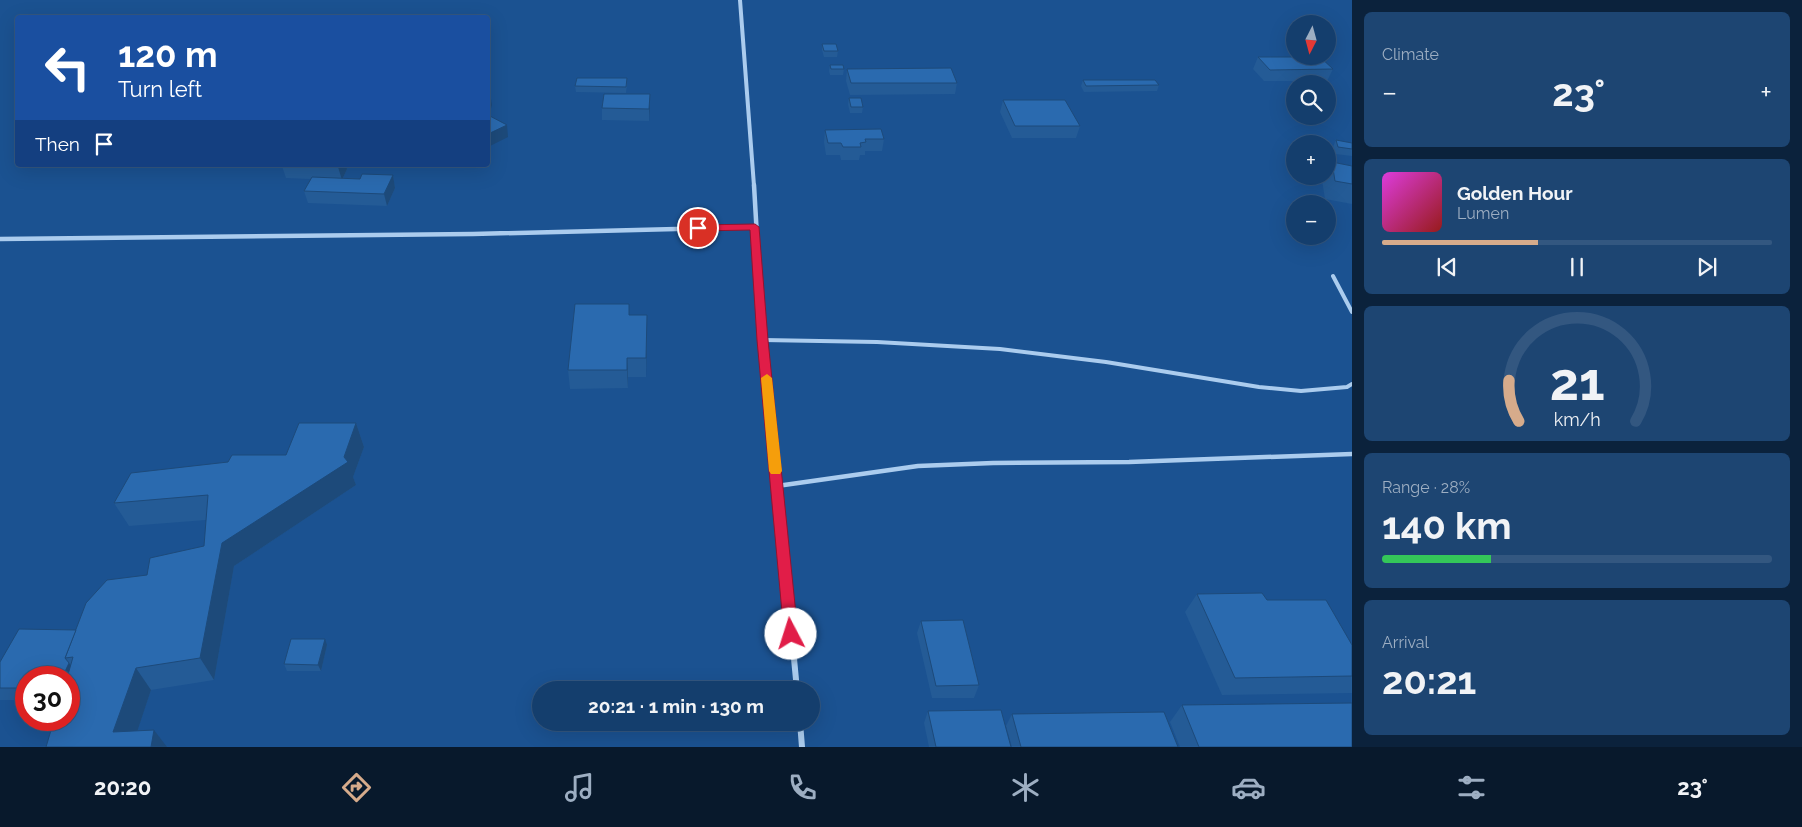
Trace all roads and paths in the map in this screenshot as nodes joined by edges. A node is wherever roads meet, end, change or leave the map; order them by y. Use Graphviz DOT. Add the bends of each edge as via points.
graph roads {
  1 [pos="740,0"];
  2 [pos="755,227"];
  3 [pos="0,238"];
  4 [pos="1333,276"];
  5 [pos="1352,312"];
  6 [pos="763,340"];
  7 [pos="1352,384"];
  8 [pos="1352,454"];
  9 [pos="777,486"];
  10 [pos="795,681"];
  11 [pos="801,731"];
  12 [pos="802,747"];
  1 -- 2 [label="street"];
  2 -- 3 [label="street" via="473,234"];
  2 -- 6 [label="street"];
  4 -- 5 [label="lane"];
  6 -- 7 [label="lane" via="1000,349 1301,391"];
  6 -- 9 [label="street"];
  8 -- 9 [label="lane" via="918,466"];
  9 -- 10 [label="street"];
  11 -- 12 [label="street"];
}
